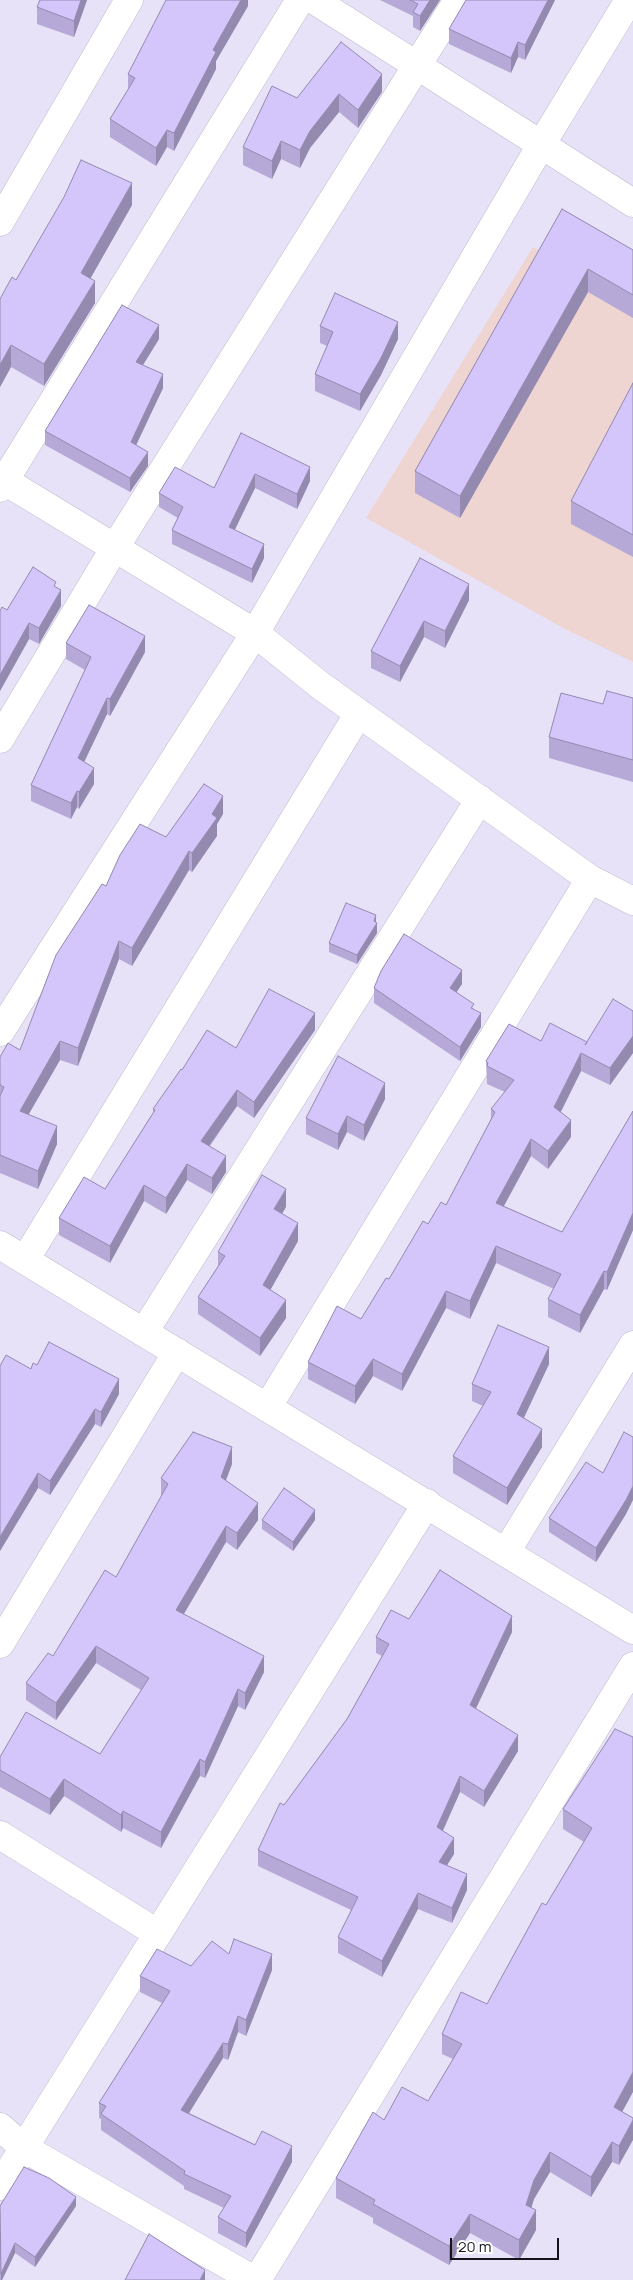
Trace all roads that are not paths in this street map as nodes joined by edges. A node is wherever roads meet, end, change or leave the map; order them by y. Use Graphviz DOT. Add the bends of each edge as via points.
graph roads {
  1 [pos="129,0"];
  2 [pos="300,0"];
  3 [pos="314,0"];
  4 [pos="458,0"];
  5 [pos="629,0"];
  6 [pos="416,66"];
  7 [pos="541,145"];
  8 [pos="633,202"];
  9 [pos="0,222"];
  10 [pos="2,482"];
  11 [pos="114,548"];
  12 [pos="255,633"];
  13 [pos="359,713"];
  14 [pos="0,739"];
  15 [pos="480,799"];
  16 [pos="590,879"];
  17 [pos="633,901"];
  18 [pos="0,1032"];
  19 [pos="0,1245"];
  20 [pos="25,1260"];
  21 [pos="144,1332"];
  22 [pos="633,1345"];
  23 [pos="177,1352"];
  24 [pos="267,1408"];
  25 [pos="427,1503"];
  26 [pos="506,1552"];
  27 [pos="631,1623"];
  28 [pos="0,1644"];
  29 [pos="633,1666"];
  30 [pos="0,1834"];
  31 [pos="157,1933"];
  32 [pos="0,2126"];
  33 [pos="24,2148"];
  34 [pos="0,2186"];
  35 [pos="256,2280"];
  1 -- 9 [label="street"];
  2 -- 10 [label="street"];
  3 -- 6 [label="street"];
  4 -- 6 [label="street"];
  5 -- 7 [label="street"];
  6 -- 7 [label="street"];
  6 -- 11 [label="street"];
  7 -- 8 [label="street"];
  7 -- 12 [label="street"];
  10 -- 11 [label="street"];
  11 -- 12 [label="street"];
  11 -- 14 [label="street"];
  12 -- 13 [label="street"];
  12 -- 18 [label="street"];
  13 -- 15 [label="street"];
  13 -- 20 [label="street"];
  15 -- 16 [label="street"];
  15 -- 21 [label="street"];
  16 -- 17 [label="street"];
  16 -- 24 [label="street"];
  19 -- 20 [label="street"];
  20 -- 21 [label="street"];
  21 -- 23 [label="street"];
  22 -- 26 [label="street"];
  23 -- 24 [label="street"];
  23 -- 28 [label="street"];
  24 -- 25 [label="street"];
  25 -- 26 [label="street"];
  25 -- 31 [label="street"];
  26 -- 27 [label="street"];
  29 -- 35 [label="street"];
  30 -- 31 [label="street"];
  31 -- 33 [label="street"];
  32 -- 33 [label="street"];
  33 -- 34 [label="street"];
  33 -- 35 [label="street"];
}
